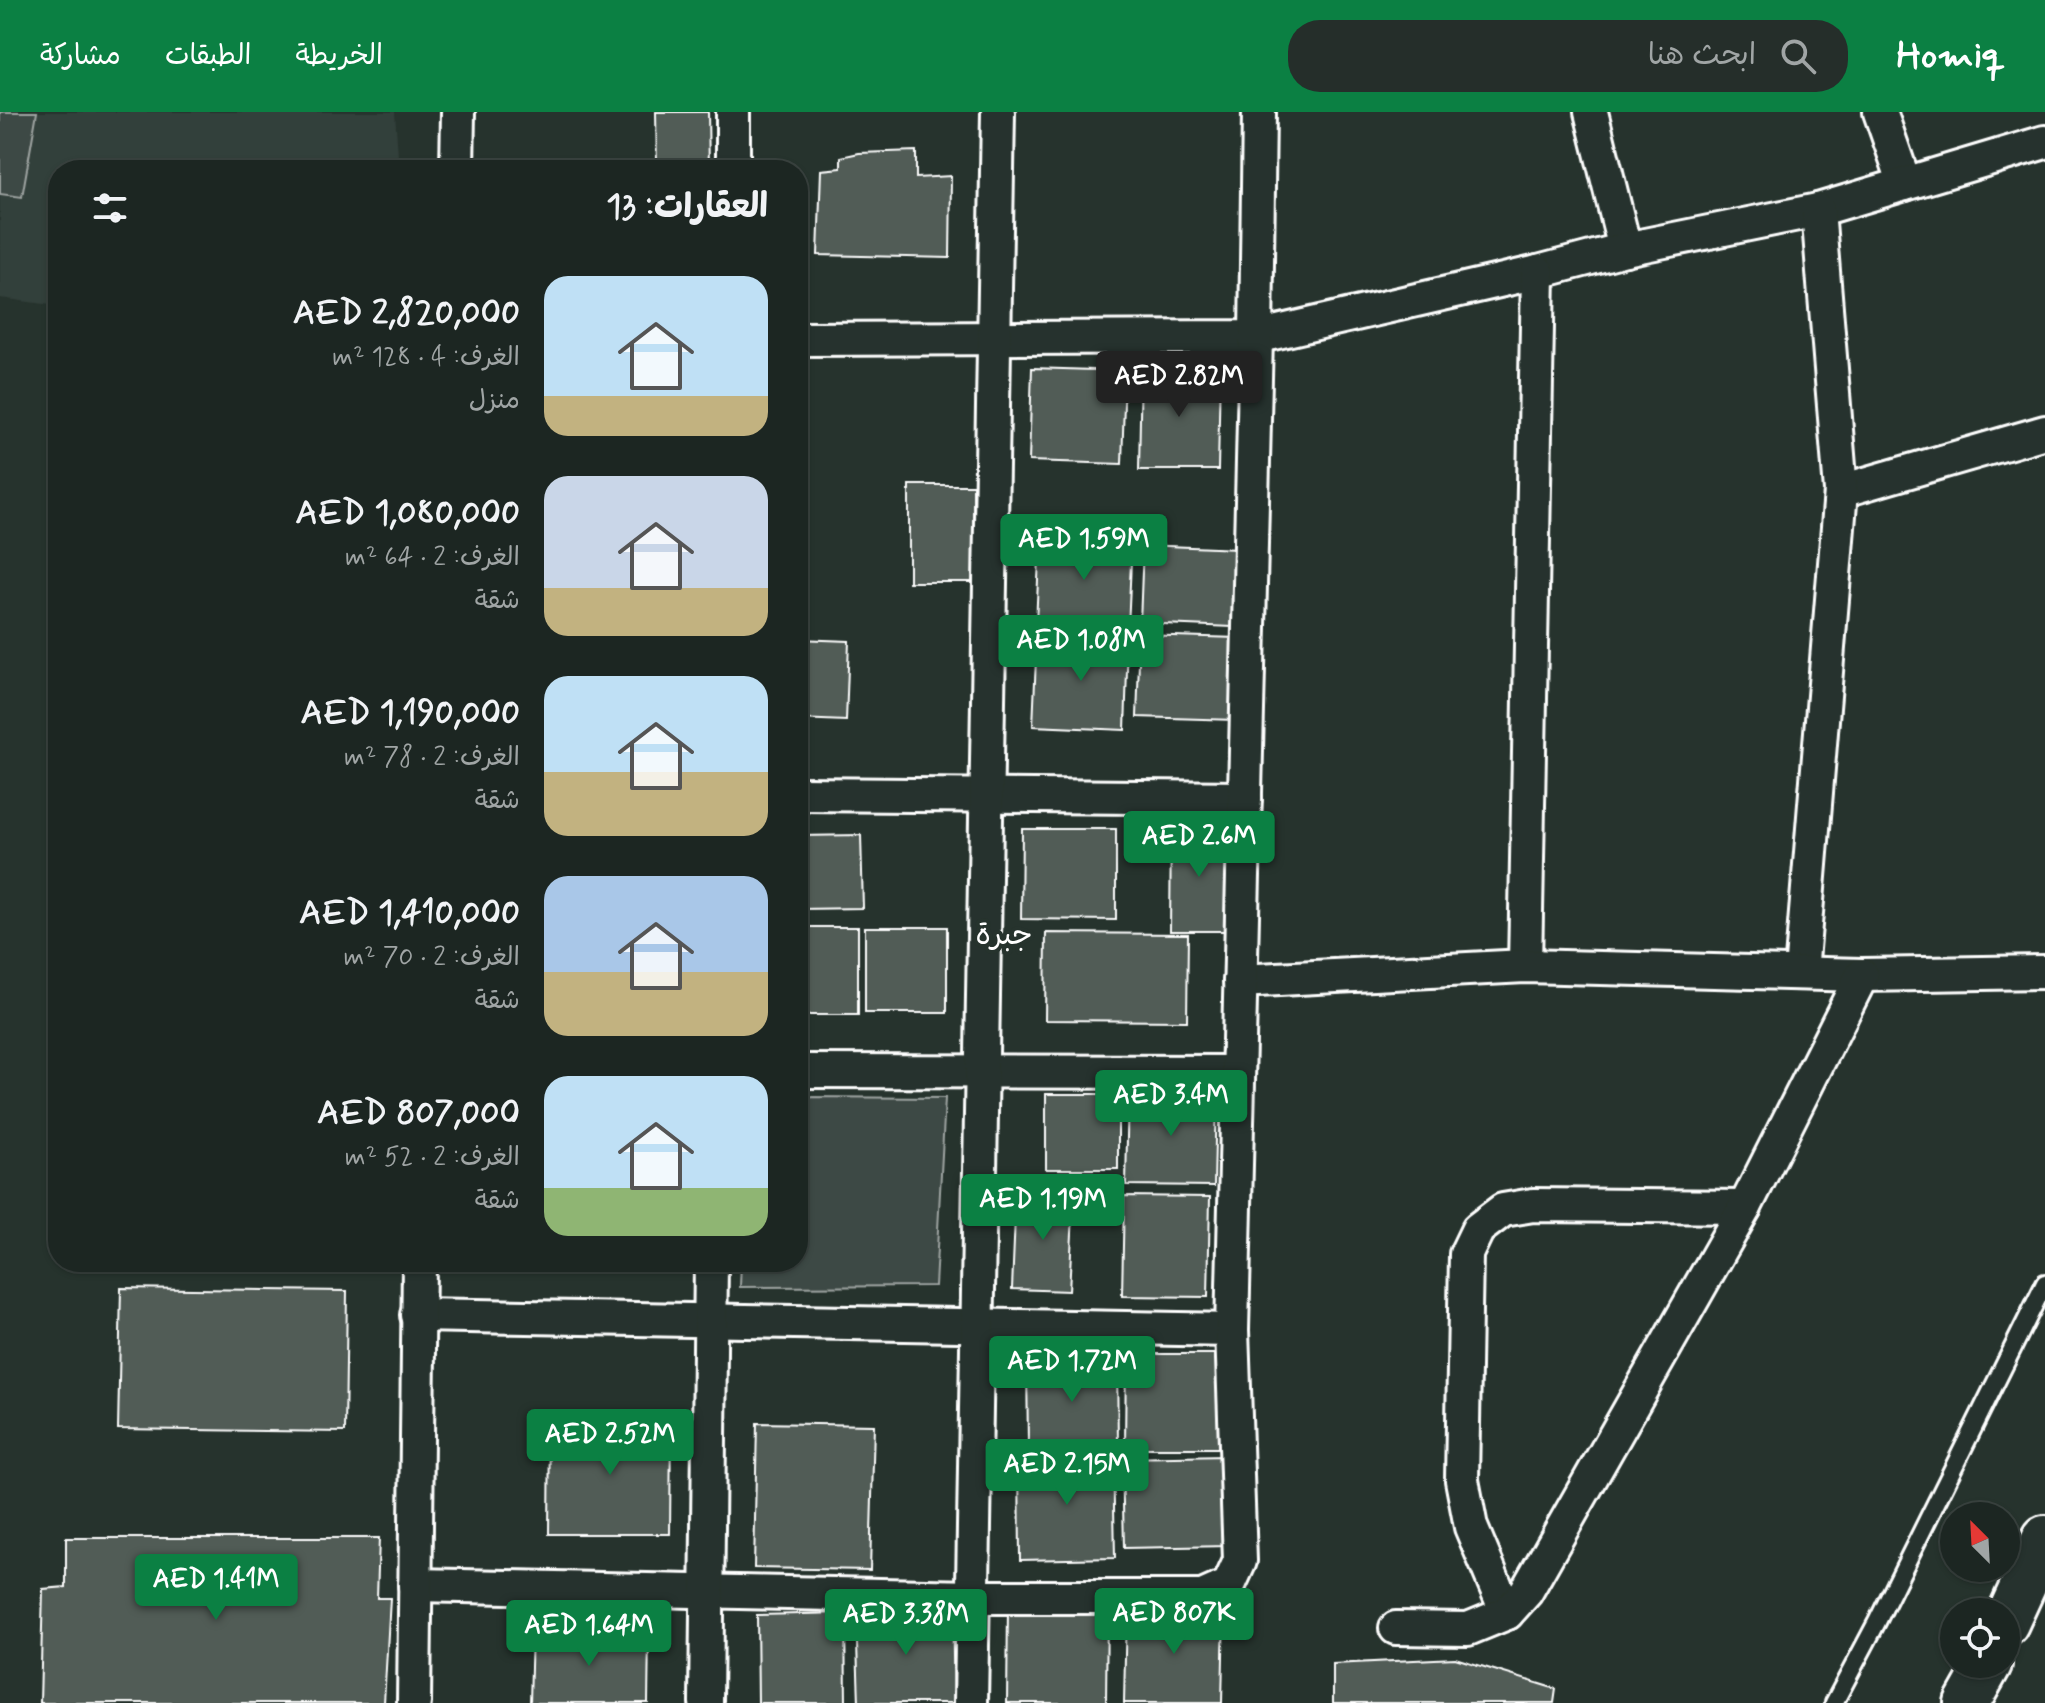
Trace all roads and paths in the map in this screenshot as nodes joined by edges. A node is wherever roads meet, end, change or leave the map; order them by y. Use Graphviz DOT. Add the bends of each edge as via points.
graph roads {
  1 [pos="458,112"];
  2 [pos="733,112"];
  3 [pos="998,112"];
  4 [pos="1259,112"];
  5 [pos="1591,112"];
  6 [pos="1880,112"];
  7 [pos="2045,142"];
  8 [pos="457,160"];
  9 [pos="733,160"];
  10 [pos="1905,184"];
  11 [pos="1818,210"];
  12 [pos="1625,249"];
  13 [pos="1538,272"];
  14 [pos="1256,337"];
  15 [pos="808,339"];
  16 [pos="995,339"];
  17 [pos="2045,432"];
  18 [pos="1841,491"];
  19 [pos="808,794"];
  20 [pos="987,796"];
  21 [pos="1245,798"];
  22 [pos="1525,966"];
  23 [pos="2045,972"];
  24 [pos="1801,973"];
  25 [pos="1862,975"];
  26 [pos="1240,981"];
  27 [pos="808,1071"];
  28 [pos="982,1072"];
  29 [pos="1238,1072"];
  30 [pos="1745,1207"];
  31 [pos="419,1272"];
  32 [pos="711,1272"];
  33 [pos="2045,1283"];
  34 [pos="417,1315"];
  35 [pos="710,1320"];
  36 [pos="977,1325"];
  37 [pos="1232,1330"];
  38 [pos="2045,1538"];
  39 [pos="2045,1564"];
  40 [pos="415,1585"];
  41 [pos="707,1591"];
  42 [pos="973,1597"];
  43 [pos="2017,1598"];
  44 [pos="2020,1609"];
  45 [pos="1507,1613"];
  46 [pos="1396,1628"];
  47 [pos="414,1703"];
  48 [pos="706,1703"];
  49 [pos="971,1703"];
  50 [pos="1834,1703"];
  1 -- 8 [label="street"];
  2 -- 9 [label="street"];
  3 -- 16 [label="street"];
  4 -- 14 [label="street"];
  5 -- 12 [label="street"];
  6 -- 10 [label="street"];
  7 -- 10 [label="street"];
  10 -- 11 [label="street"];
  11 -- 12 [label="street"];
  11 -- 18 [label="street"];
  12 -- 13 [label="street"];
  13 -- 14 [label="street"];
  13 -- 22 [label="street"];
  14 -- 16 [label="street"];
  14 -- 21 [label="street"];
  15 -- 16 [label="street"];
  16 -- 20 [label="street"];
  17 -- 18 [label="street"];
  18 -- 24 [label="street"];
  19 -- 20 [label="street"];
  20 -- 21 [label="street"];
  20 -- 28 [label="street"];
  21 -- 26 [label="street"];
  22 -- 24 [label="street"];
  22 -- 26 [label="street"];
  23 -- 25 [label="street"];
  24 -- 25 [label="street"];
  25 -- 30 [label="street"];
  26 -- 29 [label="street"];
  27 -- 28 [label="street"];
  28 -- 29 [label="street"];
  28 -- 36 [label="street"];
  29 -- 37 [label="street"];
  30 -- 45 [label="street" via="1526,1592"];
  30 -- 45 [label="street" via="1533,1205 1503,1210 1478,1229 1466,1254 1462,1480 1471,1527"];
  31 -- 34 [label="street"];
  32 -- 35 [label="street"];
  33 -- 50 [label="lane"];
  34 -- 35 [label="street"];
  34 -- 40 [label="street"];
  35 -- 36 [label="street"];
  35 -- 41 [label="street"];
  36 -- 37 [label="street"];
  36 -- 42 [label="street"];
  37 -- 42 [label="street" via="1240,1561 1229,1585 1202,1597"];
  38 -- 43 [label="street"];
  39 -- 44 [label="street"];
  40 -- 41 [label="street"];
  40 -- 47 [label="street"];
  41 -- 42 [label="street"];
  41 -- 48 [label="street"];
  42 -- 49 [label="street"];
  45 -- 46 [label="street" via="1468,1629"];
}
